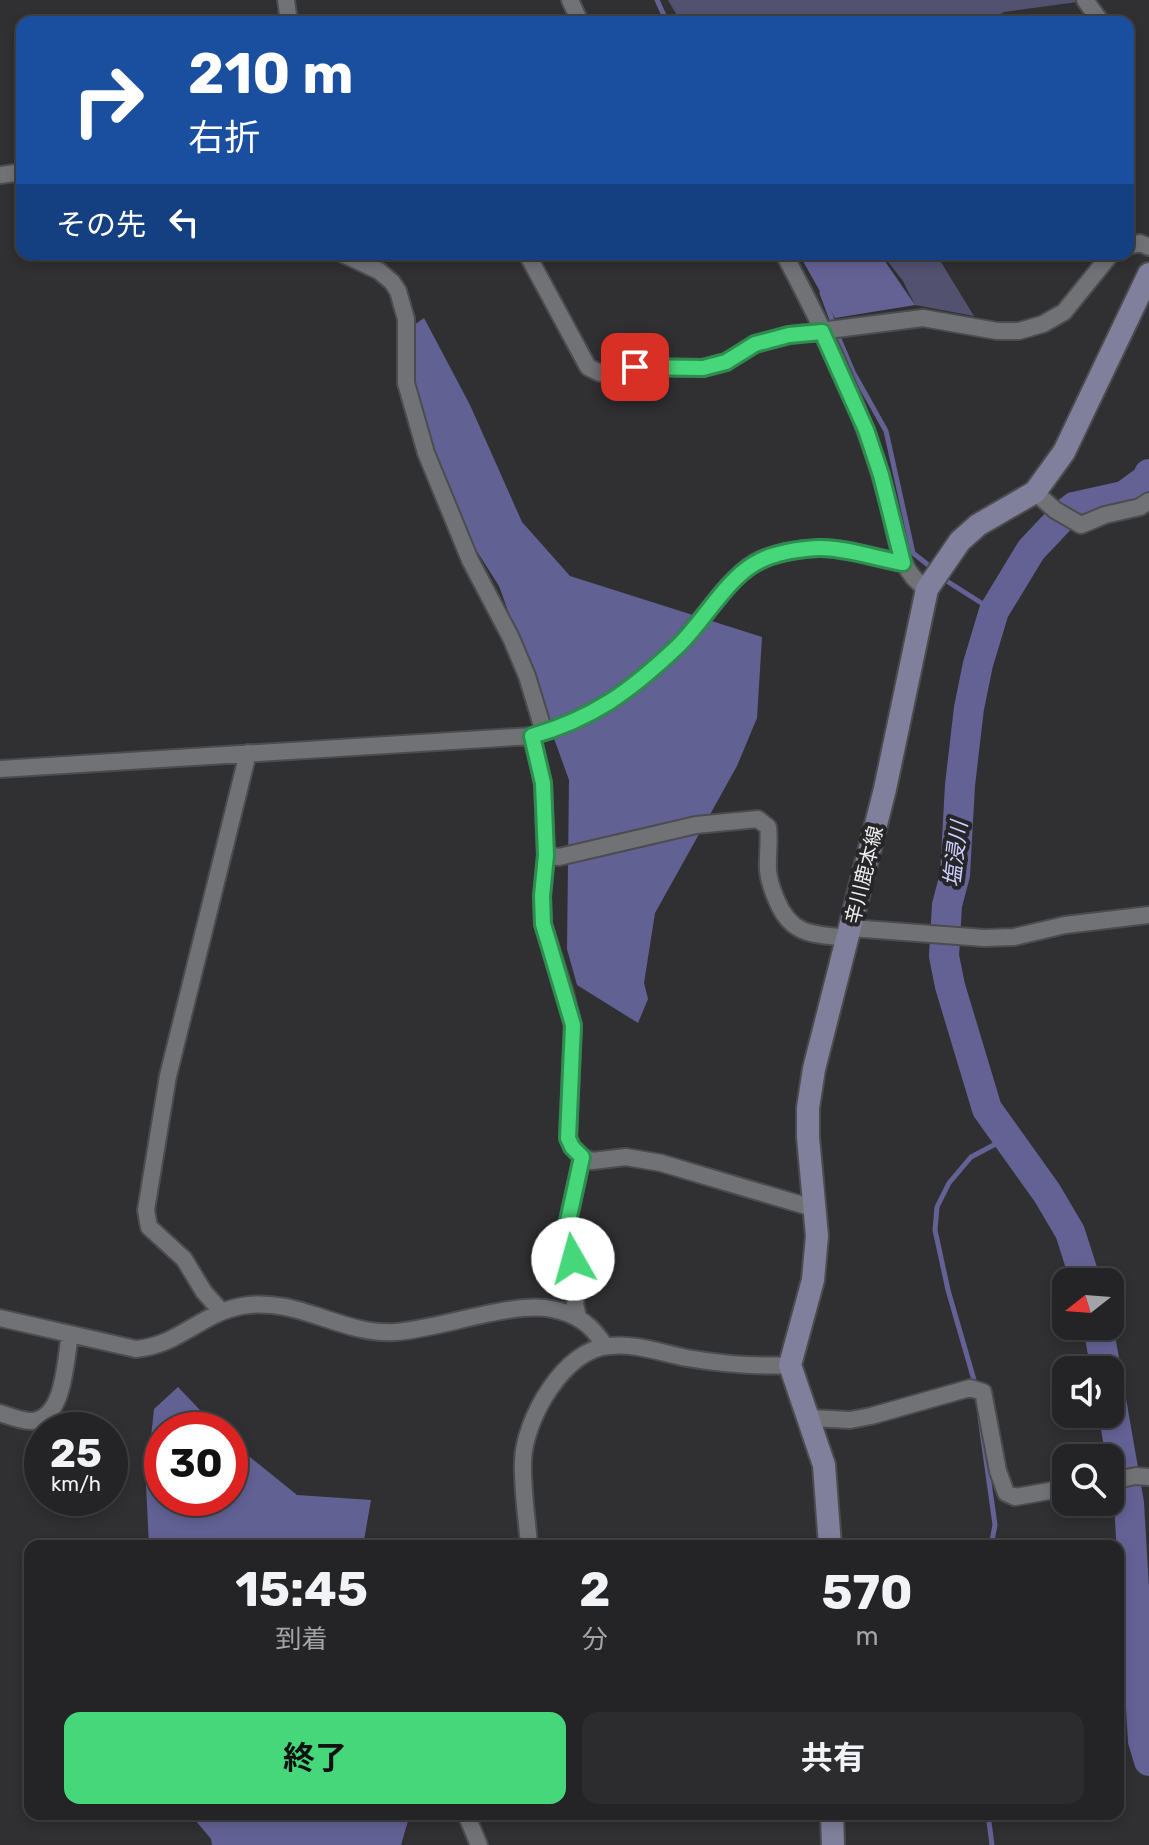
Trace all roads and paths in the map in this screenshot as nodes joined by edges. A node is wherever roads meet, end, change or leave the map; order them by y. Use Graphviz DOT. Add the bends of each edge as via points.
graph roads {
  1 [pos="356,260"];
  2 [pos="530,260"];
  3 [pos="787,260"];
  4 [pos="1106,260"];
  5 [pos="1149,274"];
  6 [pos="822,332"];
  7 [pos="1035,492"];
  8 [pos="1149,501"];
  9 [pos="903,563"];
  10 [pos="934,578"];
  11 [pos="538,734"];
  12 [pos="248,753"];
  13 [pos="0,769"];
  14 [pos="546,855"];
  15 [pos="1149,915"];
  16 [pos="850,933"];
  17 [pos="582,1157"];
  18 [pos="813,1208"];
  19 [pos="221,1311"];
  20 [pos="578,1317"];
  21 [pos="0,1318"];
  22 [pos="70,1335"];
  23 [pos="605,1346"];
  24 [pos="790,1365"];
  25 [pos="0,1413"];
  26 [pos="810,1418"];
  27 [pos="1052,1490"];
  28 [pos="529,1540"];
  29 [pos="830,1540"];
  30 [pos="469,1820"];
  31 [pos="832,1820"];
  32 [pos="479,1845"];
  33 [pos="833,1845"];
  1 -- 11 [label="street" via="379,271 398,291 406,319 406,383 426,453 470,560 527,676"];
  2 -- 6 [label="street" via="588,367 600,373 635,367 703,368 726,362 755,344"];
  3 -- 6 [label="street"];
  4 -- 6 [label="street" via="1064,312 1019,331 923,318"];
  5 -- 7 [label="main road, 辛川鹿本線" via="1064,452"];
  6 -- 9 [label="street" via="870,441"];
  7 -- 8 [label="street" via="1081,525"];
  7 -- 10 [label="main road, 辛川鹿本線" via="978,525"];
  9 -- 10 [label="street" via="914,581"];
  9 -- 11 [label="street" via="822,548 754,563 678,646 623,695"];
  10 -- 16 [label="main road, 辛川鹿本線"];
  11 -- 12 [label="street"];
  11 -- 14 [label="street"];
  12 -- 13 [label="street"];
  12 -- 19 [label="street" via="168,1076 146,1210 149,1227 184,1259"];
  14 -- 16 [label="street" via="559,857 696,825 758,819 768,827 768,871 784,917 811,933"];
  14 -- 17 [label="street" via="543,924 573,1025 568,1138"];
  15 -- 16 [label="street" via="1014,937"];
  16 -- 18 [label="main road, 辛川鹿本線" via="808,1108"];
  17 -- 18 [label="street" via="661,1163"];
  17 -- 20 [label="street" via="568,1221"];
  18 -- 24 [label="main road, 辛川鹿本線" via="813,1280"];
  19 -- 20 [label="street" via="272,1305 395,1333 521,1309 550,1308"];
  19 -- 22 [label="street" via="158,1347 136,1349"];
  20 -- 23 [label="street" via="594,1328"];
  21 -- 22 [label="street"];
  22 -- 25 [label="street" via="52,1412 31,1421"];
  23 -- 24 [label="street" via="636,1346 750,1367"];
  23 -- 28 [label="street" via="579,1358 558,1377 527,1434 523,1460"];
  24 -- 26 [label="main road"];
  26 -- 27 [label="street" via="850,1420 970,1388 983,1392 1006,1493 1015,1497"];
  26 -- 29 [label="main road" via="824,1465"];
  30 -- 32 [label="street"];
  31 -- 33 [label="main road"];
}
